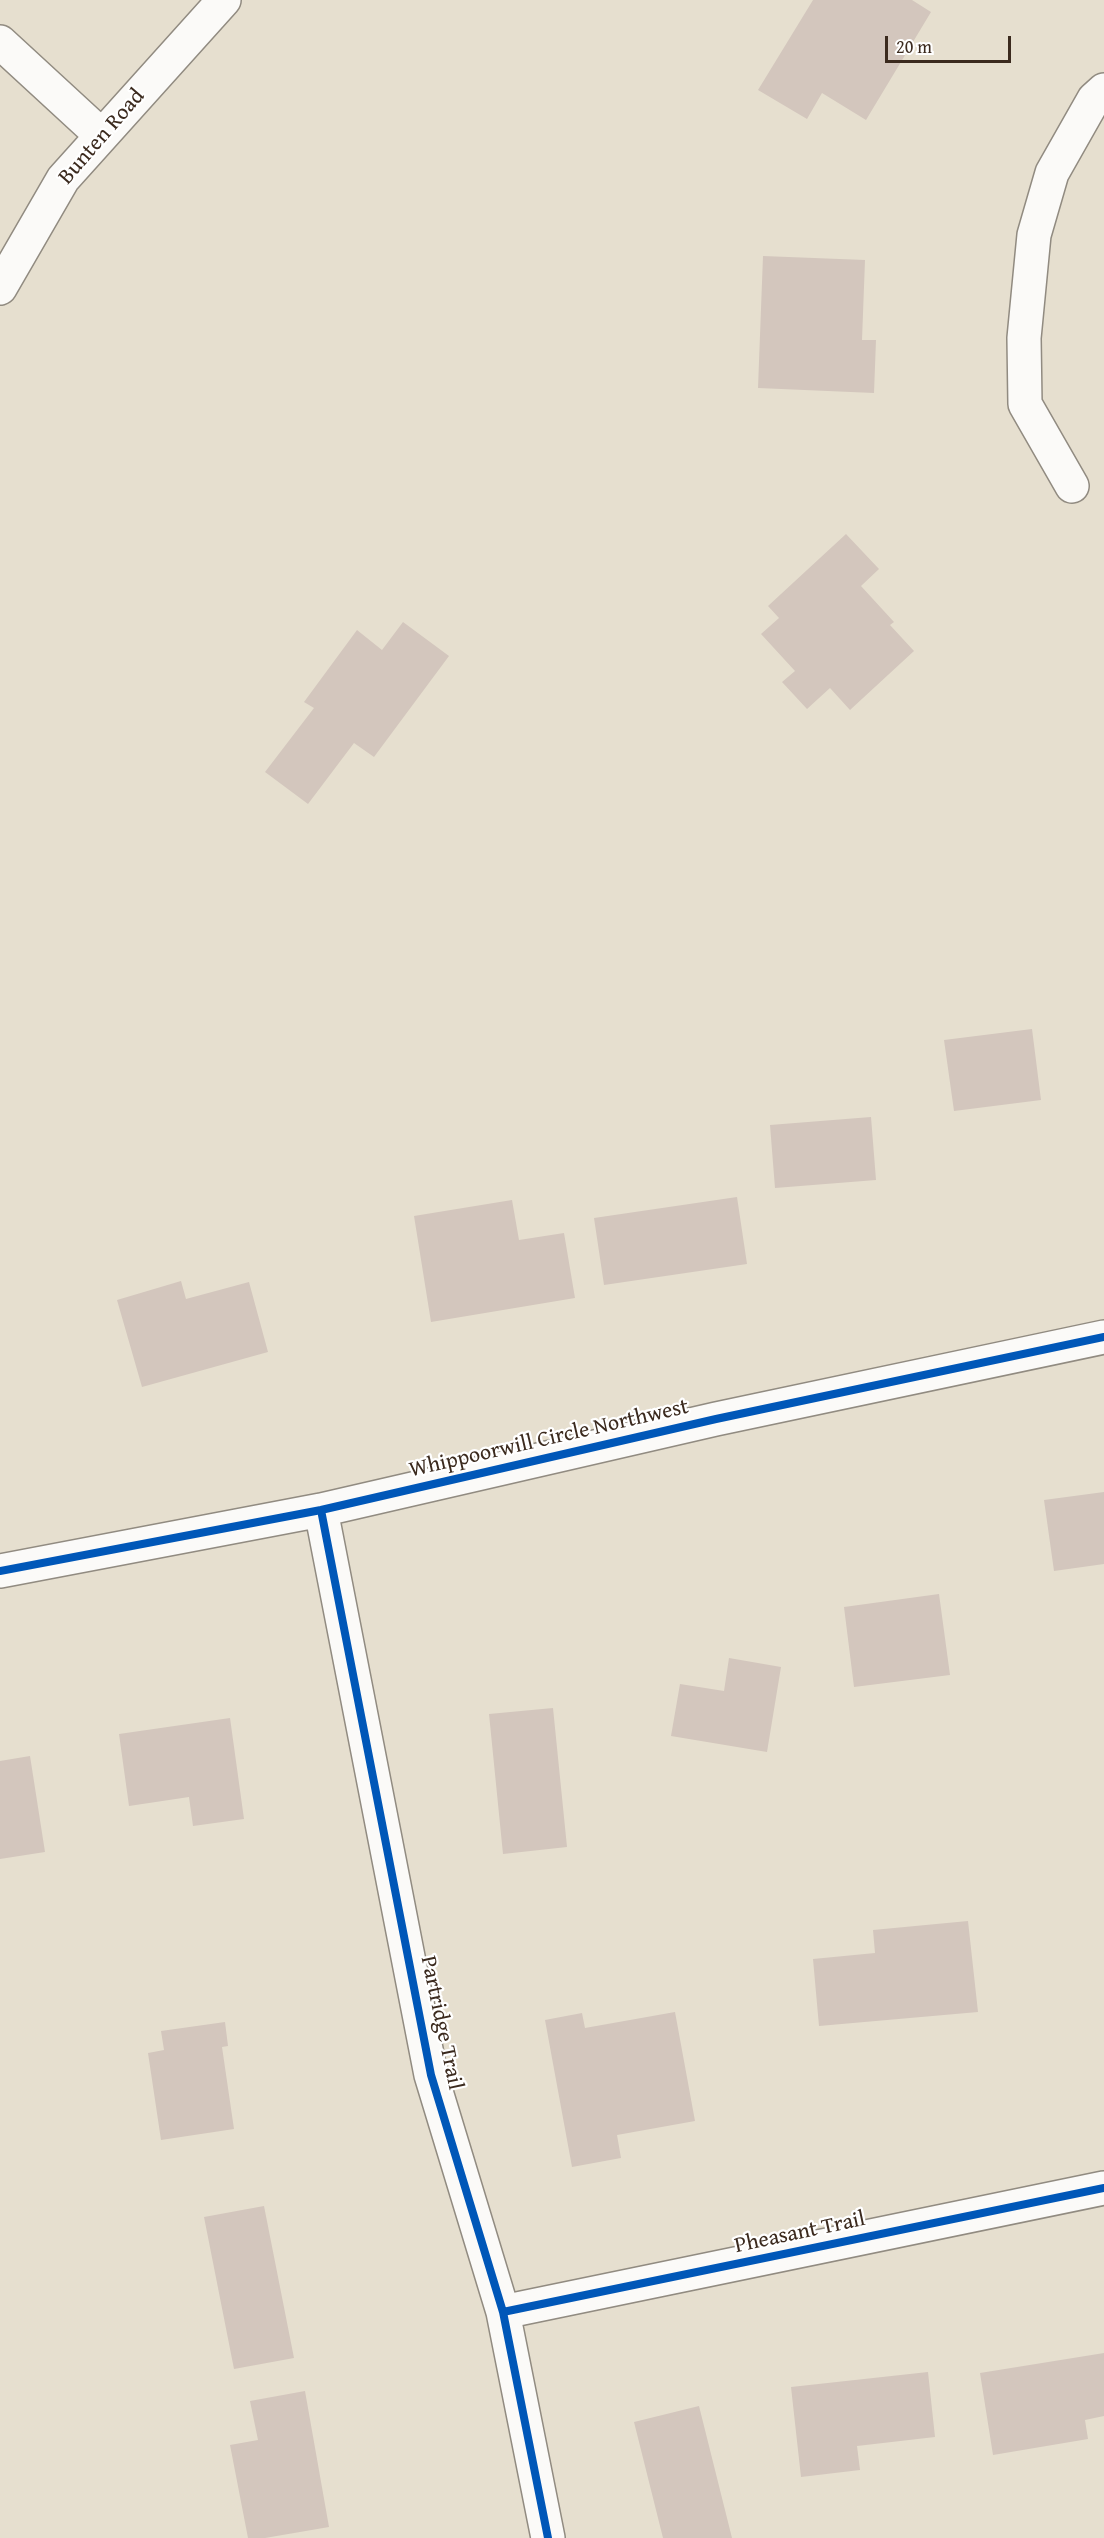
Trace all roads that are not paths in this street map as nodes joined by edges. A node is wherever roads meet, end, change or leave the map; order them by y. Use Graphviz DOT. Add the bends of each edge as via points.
graph roads {
  1 [pos="224,0"];
  2 [pos="0,42"];
  3 [pos="1104,90"];
  4 [pos="101,135"];
  5 [pos="0,288"];
  6 [pos="1072,486"];
  7 [pos="1104,1336"];
  8 [pos="321,1510"];
  9 [pos="0,1571"];
  10 [pos="1104,2188"];
  11 [pos="503,2312"];
  12 [pos="548,2538"];
  1 -- 4 [label="street, Bunten Road"];
  2 -- 4 [label="street"];
  3 -- 6 [label="street" via="1094,99 1052,173 1034,235 1024,338 1025,404"];
  4 -- 5 [label="street, Bunten Road" via="63,179"];
  7 -- 8 [label="street, Whippoorwill Circle Northwest" via="716,1419"];
  8 -- 9 [label="street, Whippoorwill Circle Northwest"];
  8 -- 11 [label="street, Partridge Trail" via="431,2076"];
  10 -- 11 [label="street, Pheasant Trail"];
  11 -- 12 [label="street, Partridge Trail"];
}
